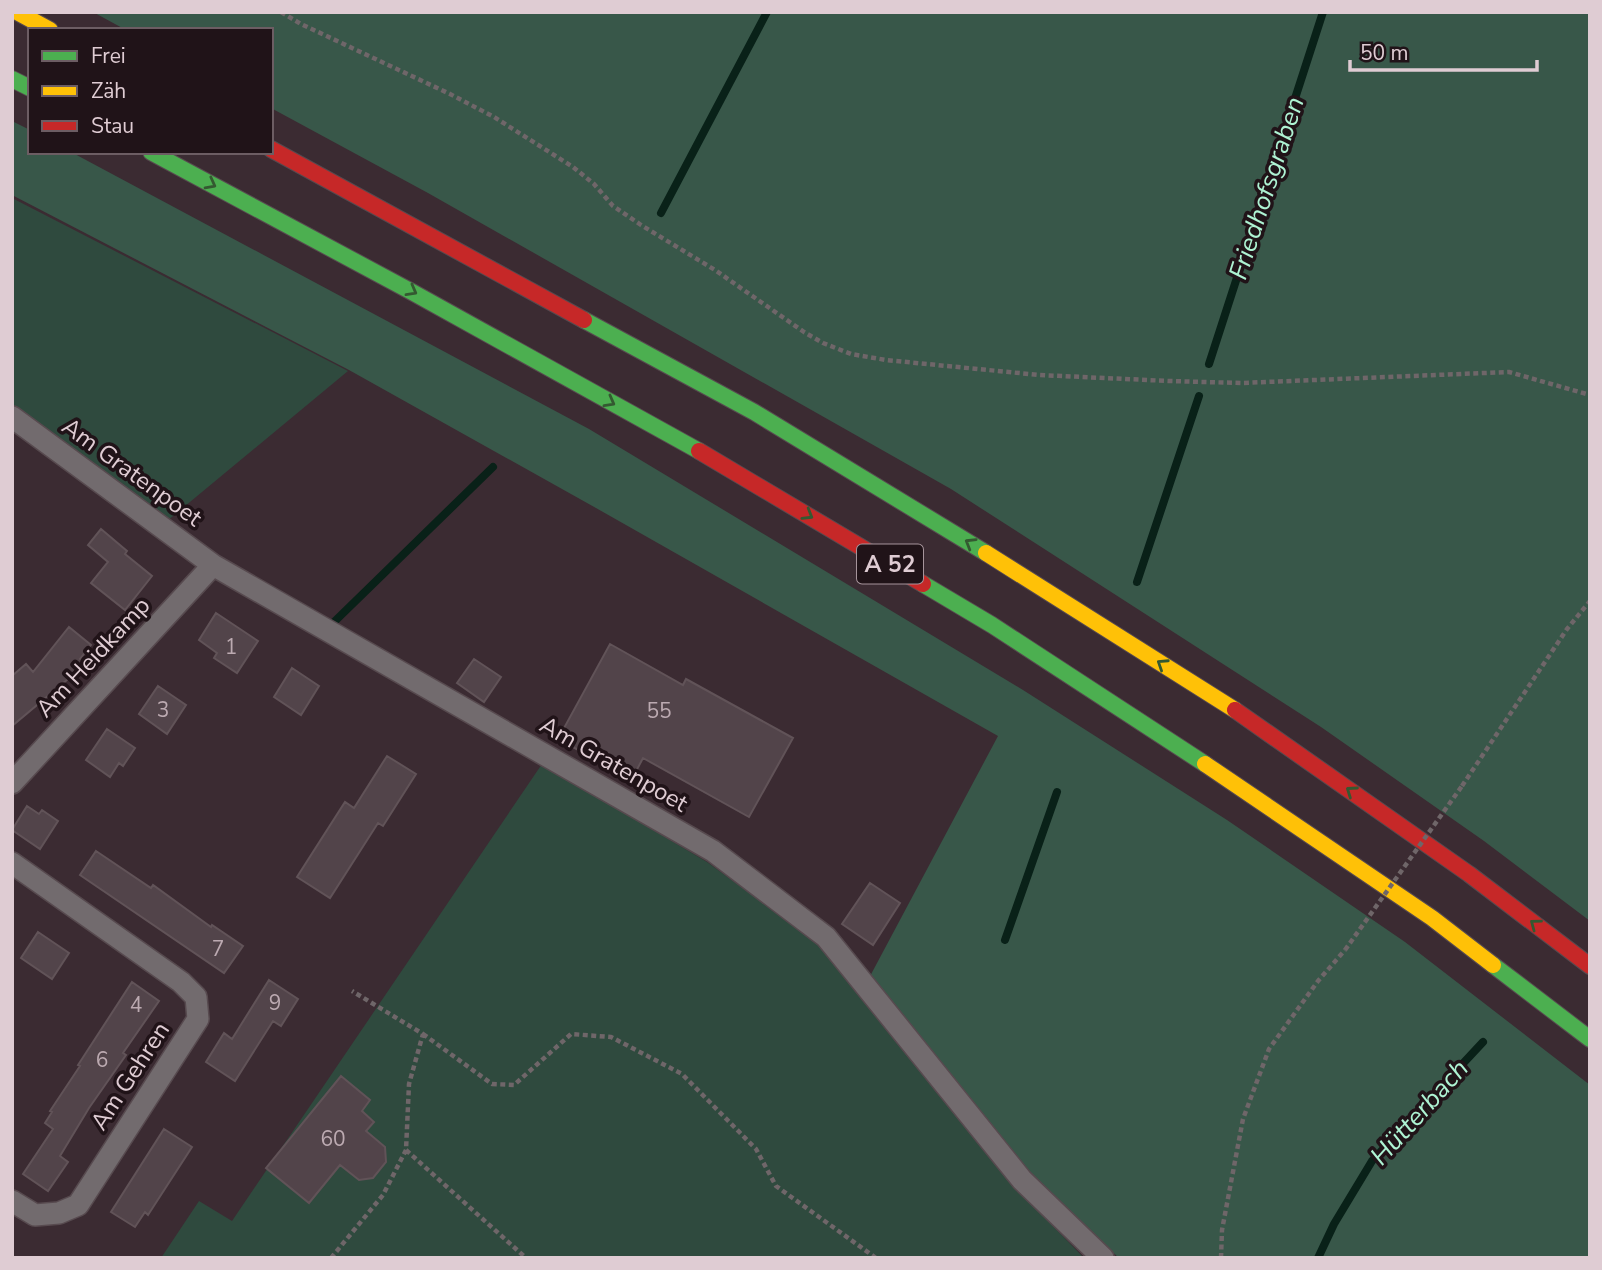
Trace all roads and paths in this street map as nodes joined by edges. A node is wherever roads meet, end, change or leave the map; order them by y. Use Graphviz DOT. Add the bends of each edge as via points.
graph roads {
  1 [pos="17,12"];
  2 [pos="281,12"];
  3 [pos="46,28"];
  4 [pos="12,79"];
  5 [pos="28,87"];
  6 [pos="273,150"];
  7 [pos="155,154"];
  8 [pos="1590,395"];
  9 [pos="12,417"];
  10 [pos="213,565"];
  11 [pos="1590,601"];
  12 [pos="12,783"];
  13 [pos="12,863"];
  14 [pos="1590,966"];
  15 [pos="352,991"];
  16 [pos="423,1034"];
  17 [pos="1590,1039"];
  18 [pos="406,1150"];
  19 [pos="12,1201"];
  20 [pos="331,1258"];
  21 [pos="526,1258"];
  22 [pos="876,1258"];
  23 [pos="1103,1258"];
  24 [pos="1221,1258"];
  1 -- 3 [label="highway"];
  2 -- 8 [label="path" via="506,124 573,167 613,206 641,225 823,344 852,354 1169,382 1509,372"];
  4 -- 5 [label="highway"];
  14 -- 6 [label="highway, A 52, one-way" via="1469,874 1244,716 1016,571 754,412"];
  7 -- 17 [label="highway, A 52, one-way" via="697,450 992,625 1421,910"];
  9 -- 10 [label="street, Am Gratenpoet"];
  10 -- 12 [label="street, Am Heidkamp"];
  10 -- 23 [label="street, Am Gratenpoet" via="713,850 826,937 1022,1180"];
  11 -- 24 [label="path, bridge" via="1345,950 1269,1049 1243,1119"];
  13 -- 19 [label="street, Am Gehren" via="181,982 196,997 198,1019 78,1205 35,1215"];
  15 -- 16 [label="path"];
  16 -- 18 [label="path" via="409,1084"];
  16 -- 22 [label="path" via="492,1084 514,1085 571,1034 611,1037 682,1074 756,1149 776,1186"];
  18 -- 20 [label="path" via="383,1195"];
  18 -- 21 [label="path"];
}
